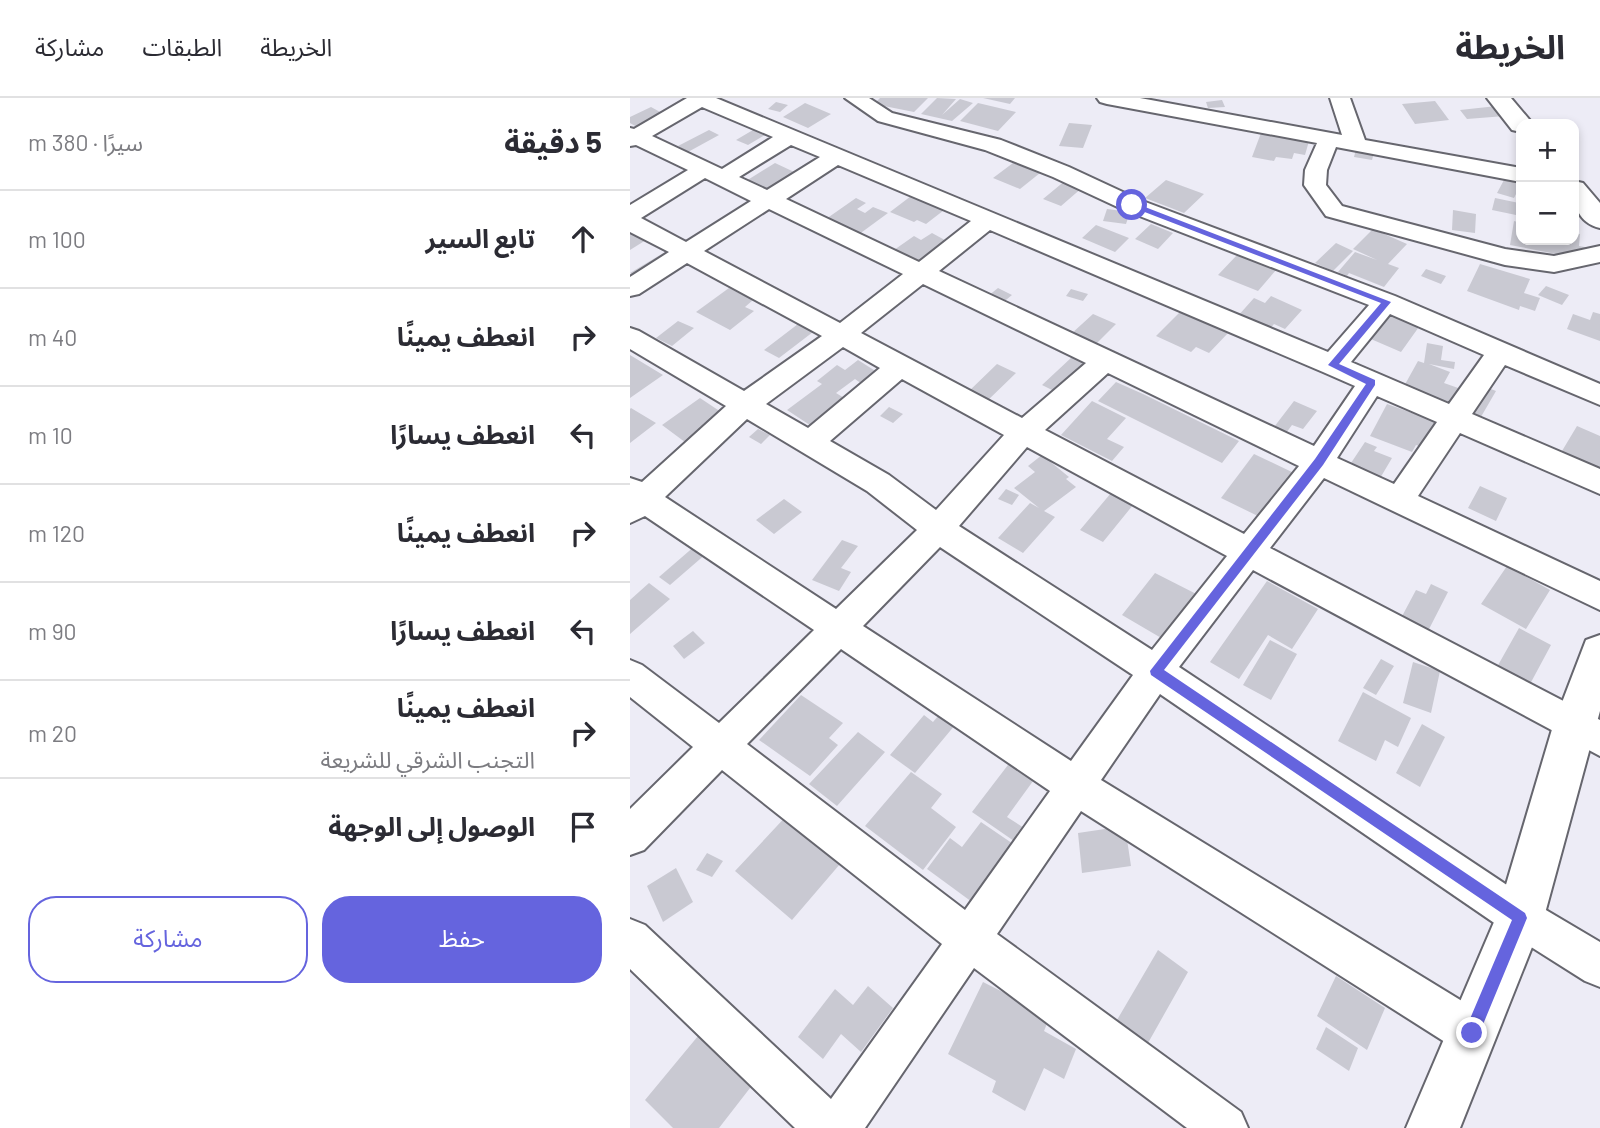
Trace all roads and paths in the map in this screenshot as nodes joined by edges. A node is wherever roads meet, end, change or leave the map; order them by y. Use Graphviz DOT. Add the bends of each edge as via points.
graph roads {
  1 [pos="702,98"];
  2 [pos="855,98"];
  3 [pos="1107,98"];
  4 [pos="1340,98"];
  5 [pos="1499,98"];
  6 [pos="1163,103"];
  7 [pos="1254,108"];
  8 [pos="1516,119"];
  9 [pos="1264,127"];
  10 [pos="790,136"];
  11 [pos="632,137"];
  12 [pos="1329,139"];
  13 [pos="1356,144"];
  14 [pos="837,156"];
  15 [pos="714,174"];
  16 [pos="1516,174"];
  17 [pos="1579,195"];
  18 [pos="771,200"];
  19 [pos="630,215"];
  20 [pos="989,219"];
  21 [pos="1600,220"];
  22 [pos="630,222"];
  23 [pos="688,253"];
  24 [pos="1600,254"];
  25 [pos="921,272"];
  26 [pos="630,288"];
  27 [pos="1387,302"];
  28 [pos="842,335"];
  29 [pos="630,337"];
  30 [pos="1500,352"];
  31 [pos="1106,360"];
  32 [pos="1333,365"];
  33 [pos="900,366"];
  34 [pos="1372,382"];
  35 [pos="1600,396"];
  36 [pos="745,405"];
  37 [pos="1455,418"];
  38 [pos="1024,432"];
  39 [pos="809,443"];
  40 [pos="1319,462"];
  41 [pos="1600,482"];
  42 [pos="635,500"];
  43 [pos="1399,500"];
  44 [pos="938,529"];
  45 [pos="1247,551"];
  46 [pos="1600,596"];
  47 [pos="839,629"];
  48 [pos="1600,653"];
  49 [pos="1156,671"];
  50 [pos="630,676"];
  51 [pos="1587,733"];
  52 [pos="719,745"];
  53 [pos="1076,786"];
  54 [pos="630,836"];
  55 [pos="1520,918"];
  56 [pos="630,940"];
  57 [pos="970,940"];
  58 [pos="1600,966"];
  59 [pos="1472,1033"];
  60 [pos="828,1128"];
  61 [pos="838,1128"];
  62 [pos="1225,1128"];
  63 [pos="1433,1128"];
  1 -- 10 [label="street"];
  1 -- 11 [label="street"];
  2 -- 27 [label="street" via="885,117 993,145 1132,205"];
  3 -- 6 [label="street"];
  4 -- 13 [label="street"];
  5 -- 8 [label="main road"];
  6 -- 9 [label="street"];
  7 -- 9 [label="street"];
  9 -- 12 [label="street"];
  10 -- 14 [label="street"];
  10 -- 15 [label="street"];
  11 -- 15 [label="street"];
  12 -- 13 [label="street"];
  12 -- 24 [label="street" via="1313,180 1316,193 1334,211 1505,257 1554,264"];
  13 -- 16 [label="street"];
  14 -- 18 [label="street"];
  14 -- 20 [label="street"];
  15 -- 18 [label="street"];
  15 -- 19 [label="street"];
  17 -- 21 [label="main road"];
  18 -- 23 [label="street"];
  18 -- 25 [label="street"];
  20 -- 25 [label="street"];
  20 -- 32 [label="street"];
  22 -- 23 [label="street"];
  23 -- 26 [label="street"];
  23 -- 28 [label="street"];
  25 -- 28 [label="street"];
  25 -- 31 [label="street"];
  27 -- 30 [label="street"];
  27 -- 32 [label="street"];
  28 -- 33 [label="street"];
  28 -- 36 [label="street"];
  29 -- 36 [label="street"];
  30 -- 35 [label="street"];
  30 -- 37 [label="street"];
  31 -- 38 [label="street"];
  31 -- 40 [label="street"];
  32 -- 34 [label="street"];
  33 -- 38 [label="street"];
  33 -- 39 [label="street"];
  34 -- 37 [label="street"];
  34 -- 40 [label="street"];
  36 -- 39 [label="street"];
  36 -- 42 [label="street"];
  37 -- 41 [label="street"];
  37 -- 43 [label="street"];
  38 -- 44 [label="street"];
  38 -- 45 [label="street"];
  39 -- 44 [label="street" via="877,484"];
  40 -- 43 [label="street"];
  40 -- 45 [label="street"];
  42 -- 47 [label="street"];
  43 -- 46 [label="street"];
  44 -- 47 [label="street"];
  44 -- 49 [label="street"];
  45 -- 49 [label="street"];
  45 -- 51 [label="street"];
  47 -- 52 [label="street"];
  47 -- 53 [label="street"];
  48 -- 51 [label="main road"];
  49 -- 53 [label="street"];
  49 -- 55 [label="street"];
  50 -- 52 [label="street"];
  51 -- 55 [label="main road"];
  52 -- 54 [label="street"];
  52 -- 57 [label="street"];
  53 -- 57 [label="street"];
  53 -- 59 [label="street"];
  55 -- 58 [label="street"];
  55 -- 59 [label="main road"];
  56 -- 60 [label="street"];
  57 -- 61 [label="street"];
  57 -- 62 [label="street"];
  59 -- 63 [label="main road"];
}
